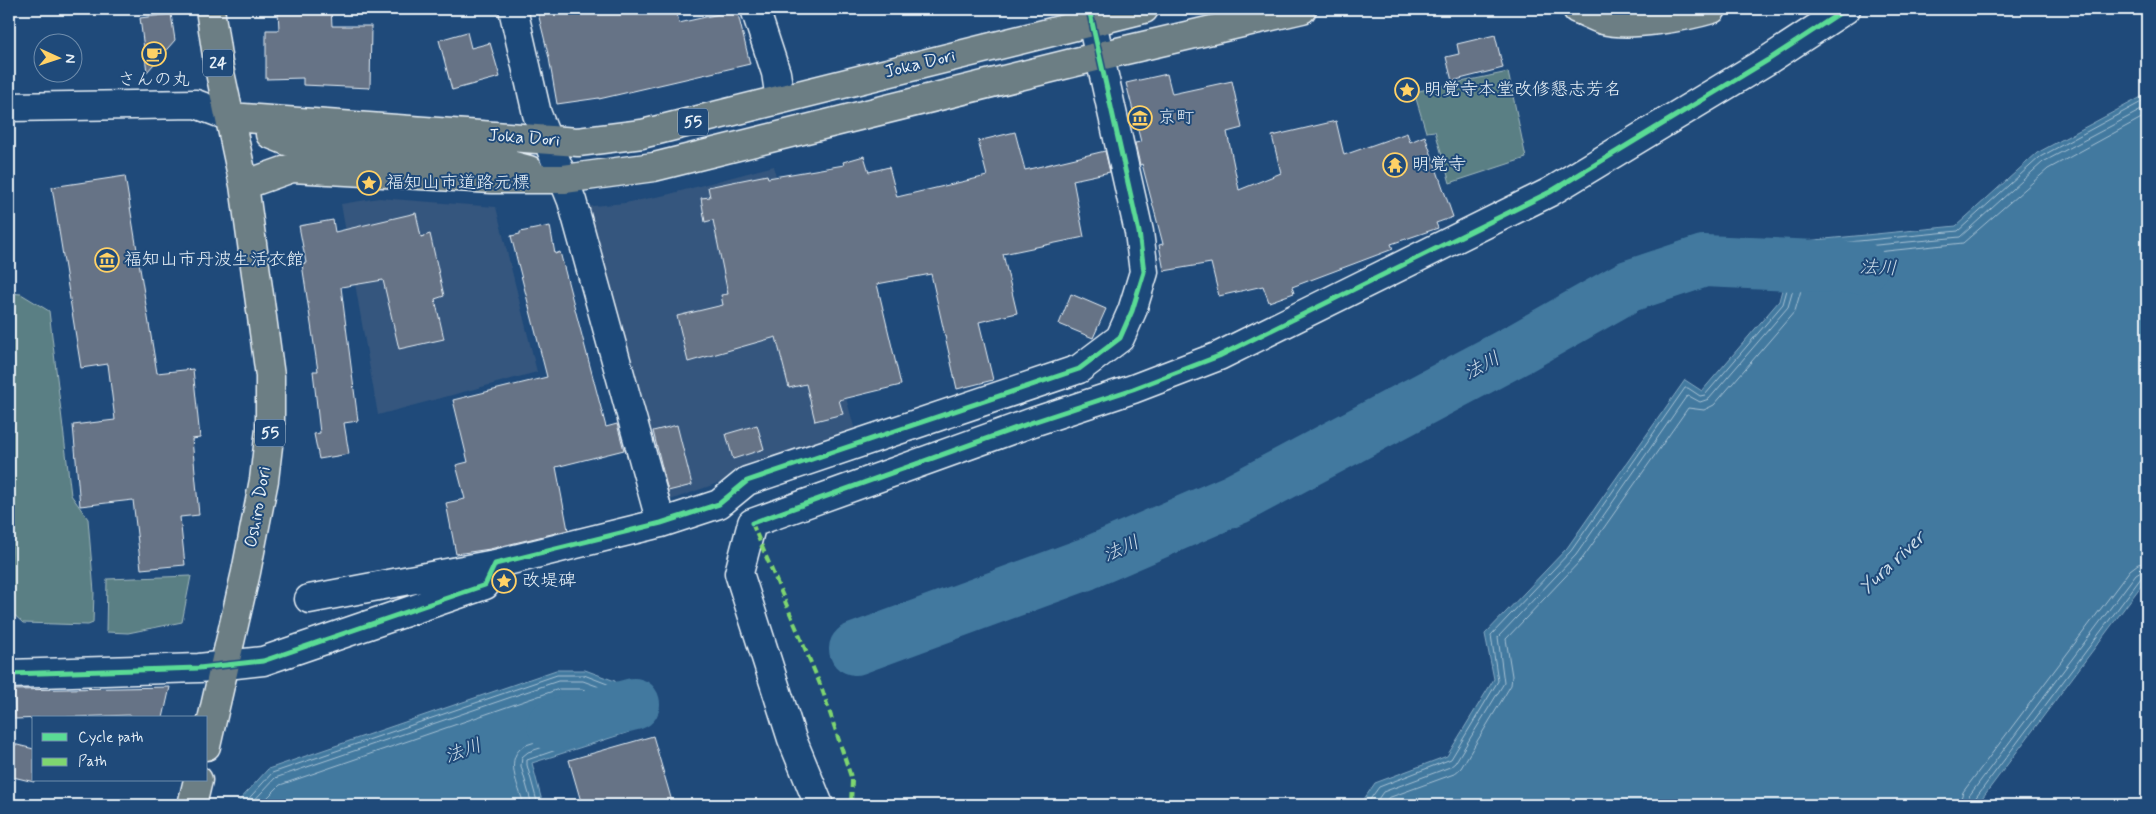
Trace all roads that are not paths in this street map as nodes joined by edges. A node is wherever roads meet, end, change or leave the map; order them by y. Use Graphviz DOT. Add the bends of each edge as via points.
graph roads {
  1 [pos="210,9"];
  2 [pos="513,9"];
  3 [pos="754,9"];
  4 [pos="1144,9"];
  5 [pos="1302,9"];
  6 [pos="1578,9"];
  7 [pos="1712,9"];
  8 [pos="1846,9"];
  9 [pos="1091,15"];
  10 [pos="1100,56"];
  11 [pos="780,100"];
  12 [pos="9,107"];
  13 [pos="230,117"];
  14 [pos="547,139"];
  15 [pos="564,179"];
  16 [pos="244,185"];
  17 [pos="719,504"];
  18 [pos="661,523"];
  19 [pos="752,524"];
  20 [pos="496,564"];
  21 [pos="308,599"];
  22 [pos="226,664"];
  23 [pos="9,674"];
  24 [pos="208,738"];
  25 [pos="198,782"];
  26 [pos="192,805"];
  27 [pos="819,805"];
  1 -- 13 [label="main road, 24"];
  2 -- 14 [label="street" via="537,114"];
  3 -- 11 [label="street" via="776,73"];
  4 -- 9 [label="main road, Joka Dori / 55"];
  5 -- 10 [label="main road, Joka Dori / 55"];
  6 -- 7 [label="main road" via="1603,20 1631,22"];
  8 -- 19 [label="street" via="1550,192 1219,356"];
  9 -- 10 [label="street"];
  9 -- 11 [label="main road, Joka Dori / 55"];
  10 -- 15 [label="main road, Joka Dori / 55" via="654,167"];
  10 -- 17 [label="street" via="1139,232 1144,272 1120,338 1079,369 747,481"];
  11 -- 14 [label="main road, Joka Dori / 55" via="642,134 578,142"];
  12 -- 13 [label="street" via="196,104"];
  13 -- 14 [label="main road, Joka Dori / 55"];
  13 -- 15 [label="main road, Joka Dori / 55" via="287,141 485,158"];
  13 -- 16 [label="main road, Oshiro Dori / 55"];
  14 -- 15 [label="street"];
  15 -- 16 [label="main road, Joka Dori / 55" via="492,179 292,168"];
  15 -- 18 [label="street"];
  16 -- 22 [label="main road, Oshiro Dori / 55" via="270,376 270,429 264,480"];
  17 -- 18 [label="street"];
  17 -- 19 [label="street" via="730,506"];
  18 -- 20 [label="street"];
  19 -- 27 [label="street" via="739,573 792,739"];
  20 -- 21 [label="street"];
  20 -- 22 [label="street" via="485,584 263,661"];
  22 -- 23 [label="street" via="199,668"];
  22 -- 24 [label="main road, Oshiro Dori / 55"];
  25 -- 26 [label="main road"];
}
